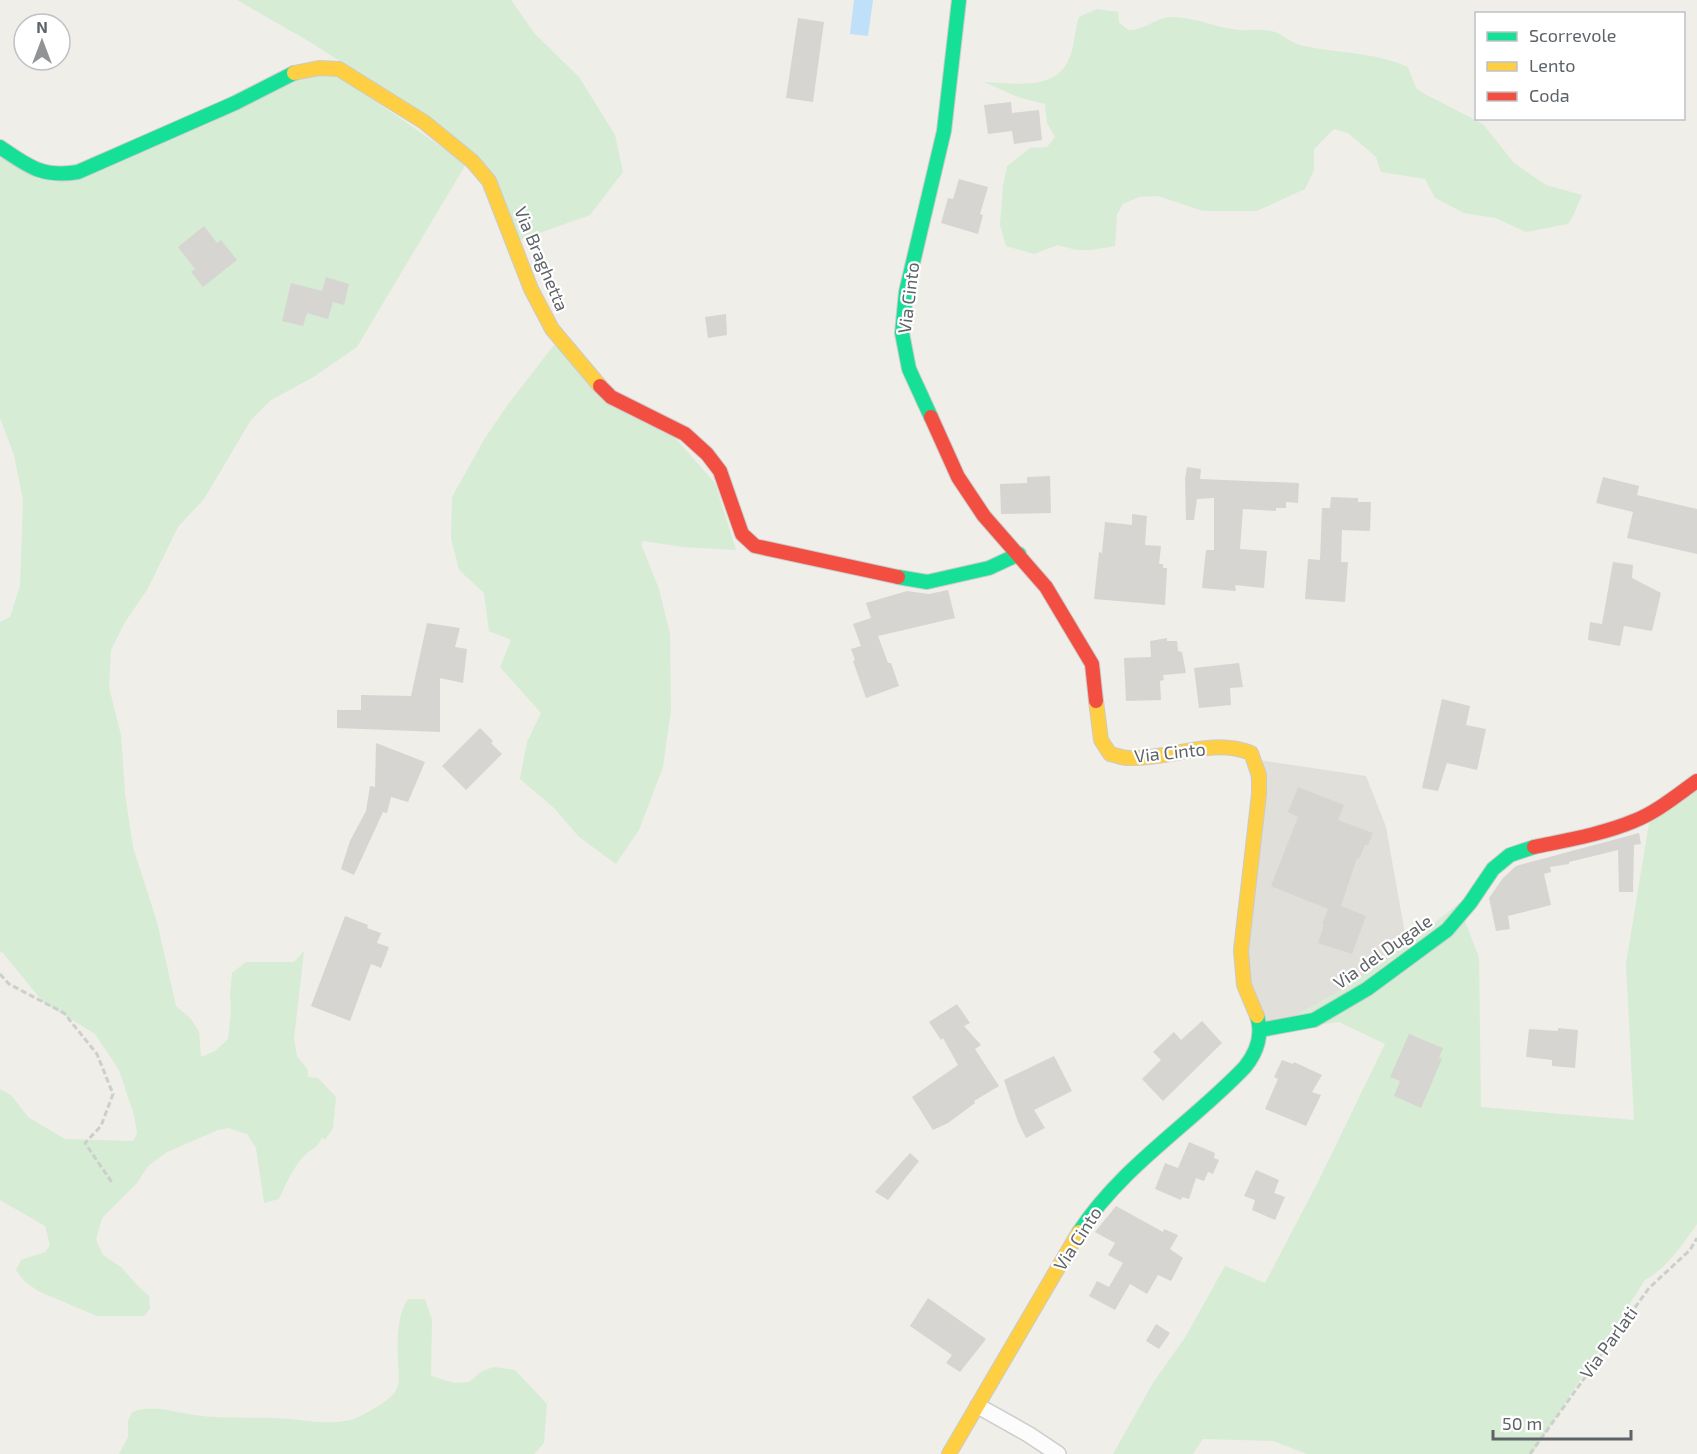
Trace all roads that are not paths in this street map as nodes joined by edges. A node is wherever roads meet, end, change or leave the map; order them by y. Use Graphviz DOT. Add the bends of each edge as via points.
graph roads {
  1 [pos="959,0"];
  2 [pos="0,147"];
  3 [pos="1019,554"];
  4 [pos="1697,781"];
  5 [pos="1260,1030"];
  6 [pos="978,1406"];
  7 [pos="949,1454"];
  8 [pos="1058,1454"];
  1 -- 3 [label="street, Via Cinto" via="944,131 910,274 902,333 909,369 958,477 984,516"];
  2 -- 3 [label="street, Via Braghetta" via="38,172 60,176 78,172 235,103 292,73 339,69 424,122 472,161 489,181 531,289 552,329 611,397 685,434 707,454 720,471 742,534 755,546 927,582 988,568"];
  3 -- 5 [label="street, Via Cinto" via="1046,587 1092,664 1101,740 1110,754 1128,758 1241,747 1251,753 1259,775 1259,794 1241,939 1244,985 1260,1021"];
  4 -- 5 [label="street, Via del Dugale" via="1634,821 1510,855 1493,869 1447,930 1367,989 1314,1020"];
  5 -- 6 [label="street, Via Cinto" via="1253,1056 1235,1076 1092,1214"];
  6 -- 7 [label="street, Via Cinto"];
  6 -- 8 [label="street"];
}
